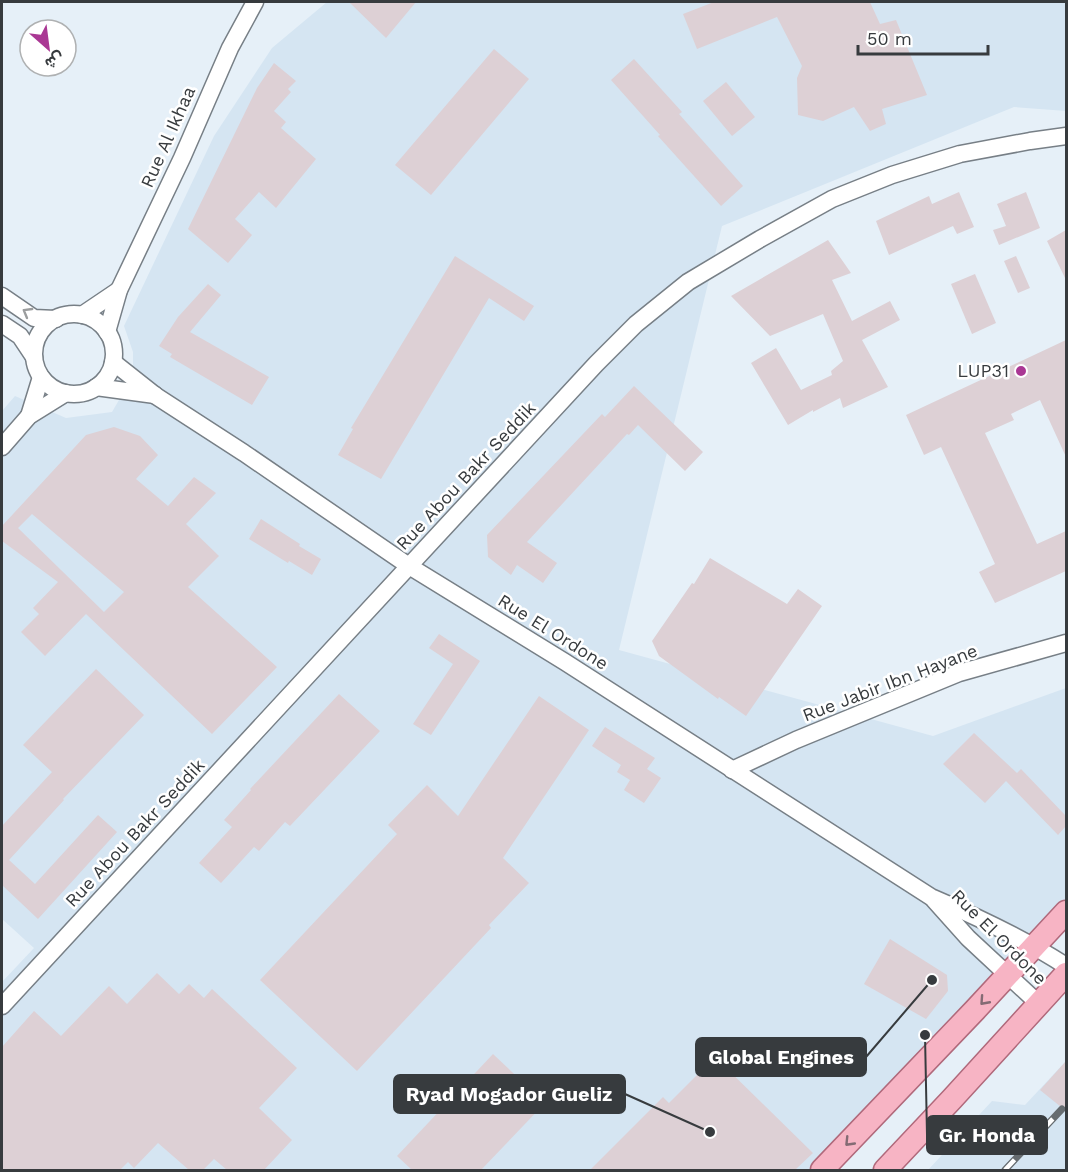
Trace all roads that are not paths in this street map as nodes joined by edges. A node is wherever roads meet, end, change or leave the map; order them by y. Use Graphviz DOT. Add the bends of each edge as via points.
graph roads {
  1 [pos="255,2"];
  2 [pos="1066,136"];
  3 [pos="119,290"];
  4 [pos="2,296"];
  5 [pos="82,315"];
  6 [pos="56,319"];
  7 [pos="2,324"];
  8 [pos="107,332"];
  9 [pos="34,357"];
  10 [pos="114,362"];
  11 [pos="41,377"];
  12 [pos="96,387"];
  13 [pos="66,393"];
  14 [pos="156,396"];
  15 [pos="29,416"];
  16 [pos="2,447"];
  17 [pos="409,566"];
  18 [pos="1066,643"];
  19 [pos="732,770"];
  20 [pos="931,897"];
  21 [pos="1066,912"];
  22 [pos="1035,946"];
  23 [pos="1066,966"];
  24 [pos="1066,974"];
  25 [pos="1007,975"];
  26 [pos="1039,1004"];
  27 [pos="2,1006"];
  28 [pos="822,1170"];
  29 [pos="885,1170"];
  1 -- 3 [label="street, Rue Al Ikhaa"];
  2 -- 17 [label="street, Rue Abou Bakr Seddik" via="960,154 892,175 832,199 688,282 636,324 596,364"];
  3 -- 5 [label="street"];
  3 -- 8 [label="street, Rue Al Ikhaa"];
  6 -- 4 [label="street, one-way" via="34,318"];
  5 -- 6 [label="street"];
  5 -- 8 [label="street" via="99,322"];
  6 -- 9 [label="street" via="37,339"];
  7 -- 9 [label="street" via="20,336"];
  8 -- 10 [label="street"];
  9 -- 11 [label="street"];
  10 -- 12 [label="street" via="108,376"];
  10 -- 14 [label="street, Rue El Ordone"];
  11 -- 13 [label="street" via="52,388"];
  11 -- 15 [label="street"];
  12 -- 13 [label="street" via="82,393"];
  12 -- 14 [label="street, Rue El Ordone"];
  13 -- 15 [label="street"];
  14 -- 17 [label="street, Rue El Ordone"];
  15 -- 16 [label="street"];
  17 -- 19 [label="street, Rue El Ordone"];
  17 -- 27 [label="street, Rue Abou Bakr Seddik"];
  18 -- 19 [label="street, Rue Jabir Ibn Hayane" via="959,674"];
  19 -- 20 [label="street, Rue El Ordone"];
  20 -- 22 [label="street, Rue El Ordone"];
  20 -- 25 [label="street, Rue El Ordone"];
  21 -- 22 [label="main road"];
  22 -- 23 [label="street, Rue El Ordone"];
  22 -- 25 [label="main road"];
  24 -- 26 [label="main road"];
  25 -- 26 [label="street, Rue El Ordone"];
  25 -- 28 [label="main road, one-way"];
  26 -- 29 [label="main road"];
}
